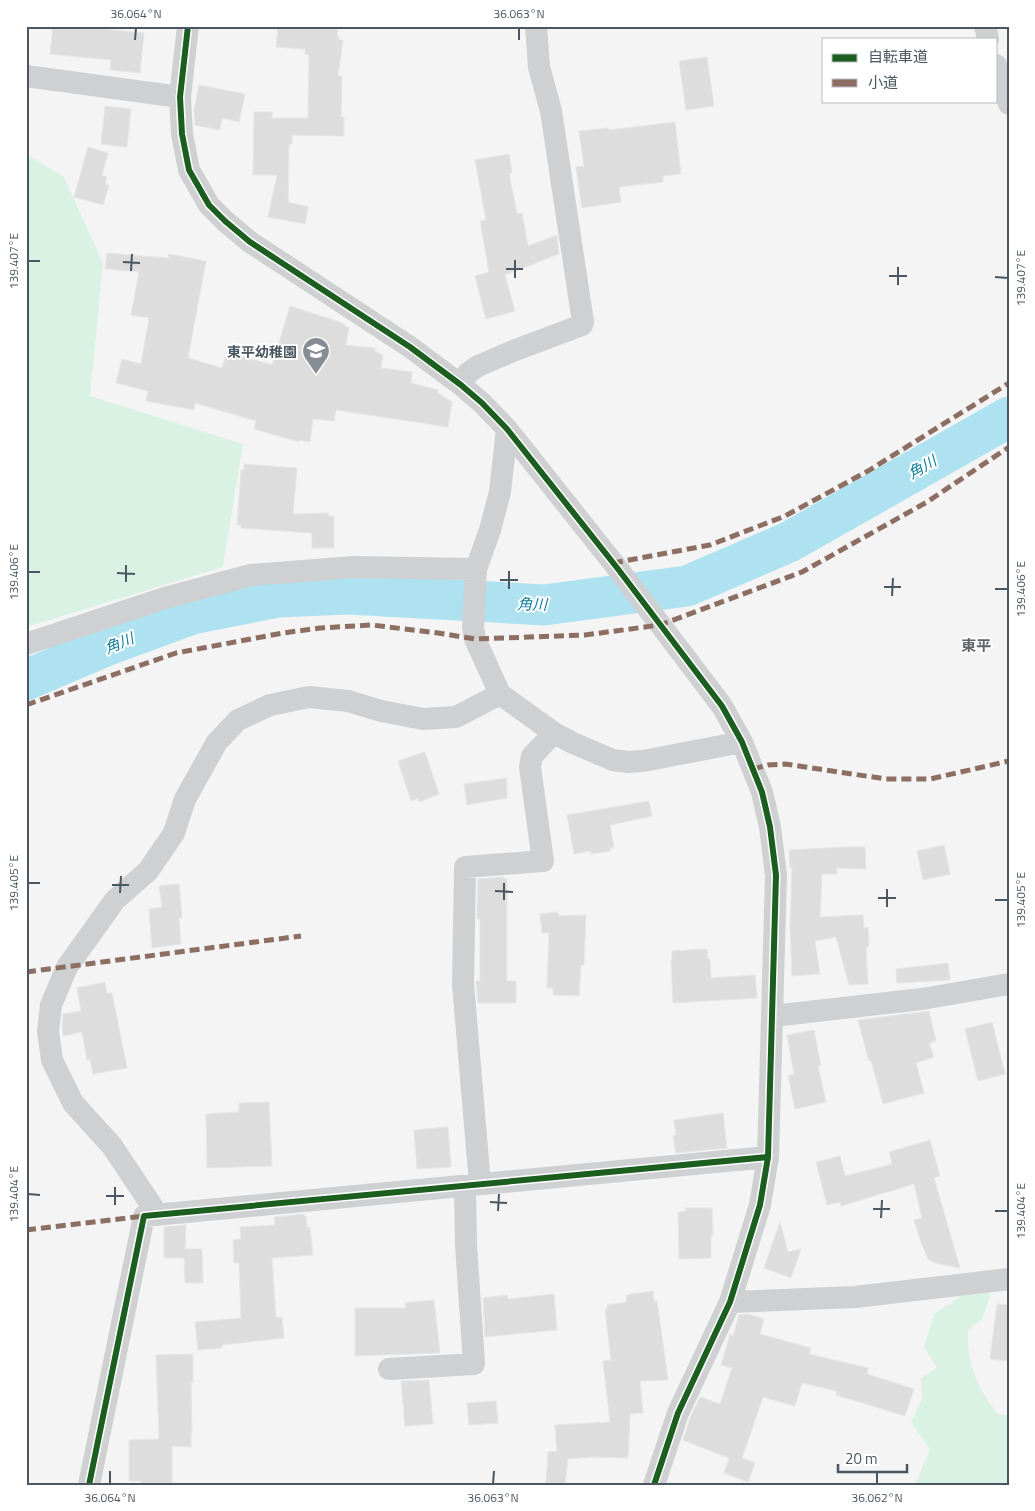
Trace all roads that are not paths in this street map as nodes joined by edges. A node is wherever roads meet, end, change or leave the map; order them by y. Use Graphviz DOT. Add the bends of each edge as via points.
graph roads {
  1 [pos="188,26"];
  2 [pos="536,26"];
  3 [pos="998,71"];
  4 [pos="26,76"];
  5 [pos="180,97"];
  6 [pos="1009,104"];
  7 [pos="461,385"];
  8 [pos="506,429"];
  9 [pos="476,572"];
  10 [pos="26,644"];
  11 [pos="500,694"];
  12 [pos="554,733"];
  13 [pos="742,742"];
  14 [pos="1009,984"];
  15 [pos="773,1016"];
  16 [pos="768,1156"];
  17 [pos="472,1185"];
  18 [pos="158,1215"];
  19 [pos="1009,1279"];
  20 [pos="730,1302"];
  21 [pos="389,1369"];
  22 [pos="89,1485"];
  23 [pos="654,1485"];
  1 -- 5 [label="street"];
  2 -- 7 [label="street" via="539,67 551,111 583,322 478,366"];
  3 -- 6 [label="street"];
  4 -- 5 [label="street"];
  5 -- 7 [label="street" via="182,134 189,170 209,205 224,221"];
  7 -- 8 [label="street"];
  8 -- 9 [label="street" via="500,492"];
  8 -- 13 [label="street" via="722,706"];
  9 -- 10 [label="street" via="354,567 251,575 165,598"];
  9 -- 11 [label="street" via="475,639"];
  11 -- 12 [label="street"];
  11 -- 18 [label="street" via="456,717 423,719 348,701 309,697 270,705 238,720 217,742 185,799 174,833 154,864 115,900 67,968 51,1005 48,1031 52,1060 73,1103 112,1146"];
  12 -- 13 [label="street" via="595,753 628,762"];
  12 -- 17 [label="street" via="532,756 530,767 543,861 465,867 464,984"];
  13 -- 15 [label="street" via="762,792 775,856"];
  14 -- 15 [label="street" via="922,999"];
  15 -- 16 [label="street"];
  16 -- 17 [label="street"];
  16 -- 20 [label="street" via="760,1205"];
  17 -- 18 [label="street"];
  17 -- 21 [label="street" via="466,1245 474,1364"];
  18 -- 22 [label="street" via="144,1216"];
  19 -- 20 [label="street" via="855,1298"];
  20 -- 23 [label="street" via="678,1413"];
}
